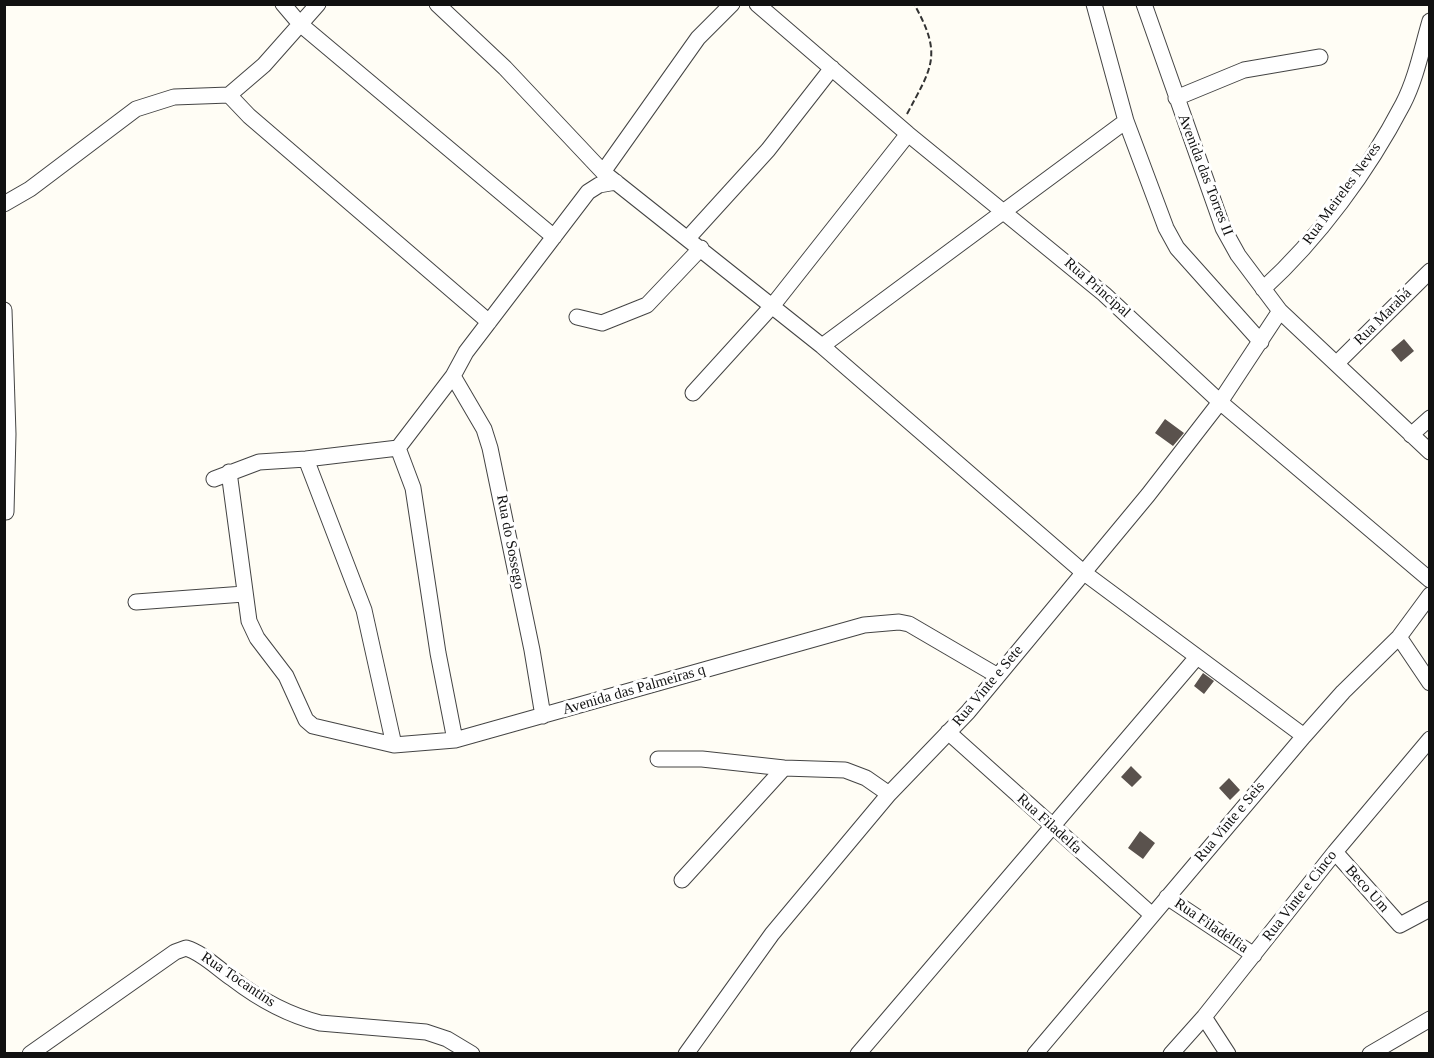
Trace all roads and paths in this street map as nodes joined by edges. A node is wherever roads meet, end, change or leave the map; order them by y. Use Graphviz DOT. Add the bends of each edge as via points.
graph roads {
  1 [pos="284,4"];
  2 [pos="318,4"];
  3 [pos="437,4"];
  4 [pos="732,4"];
  5 [pos="757,4"];
  6 [pos="914,4"];
  7 [pos="1094,4"];
  8 [pos="1144,4"];
  9 [pos="1430,21"];
  10 [pos="300,24"];
  11 [pos="1320,57"];
  12 [pos="832,68"];
  13 [pos="229,95"];
  14 [pos="1176,98"];
  15 [pos="1126,122"];
  16 [pos="904,130"];
  17 [pos="603,172"];
  18 [pos="616,182"];
  19 [pos="4,204"];
  20 [pos="1006,212"];
  21 [pos="554,237"];
  22 [pos="688,237"];
  23 [pos="701,248"];
  24 [pos="1430,271"];
  25 [pos="1263,289"];
  26 [pos="773,305"];
  27 [pos="4,310"];
  28 [pos="1280,311"];
  29 [pos="577,317"];
  30 [pos="489,322"];
  31 [pos="1261,342"];
  32 [pos="822,346"];
  33 [pos="1337,363"];
  34 [pos="453,376"];
  35 [pos="693,393"];
  36 [pos="1220,402"];
  37 [pos="1430,418"];
  38 [pos="1411,435"];
  39 [pos="398,448"];
  40 [pos="1430,452"];
  41 [pos="306,459"];
  42 [pos="229,472"];
  43 [pos="214,479"];
  44 [pos="6,512"];
  45 [pos="1083,572"];
  46 [pos="1430,580"];
  47 [pos="244,594"];
  48 [pos="1430,595"];
  49 [pos="136,602"];
  50 [pos="1399,637"];
  51 [pos="1197,657"];
  52 [pos="998,676"];
  53 [pos="1430,683"];
  54 [pos="543,716"];
  55 [pos="948,732"];
  56 [pos="1304,736"];
  57 [pos="1430,739"];
  58 [pos="455,740"];
  59 [pos="394,745"];
  60 [pos="658,759"];
  61 [pos="784,768"];
  62 [pos="889,794"];
  63 [pos="1052,827"];
  64 [pos="1335,852"];
  65 [pos="682,880"];
  66 [pos="1167,897"];
  67 [pos="1430,909"];
  68 [pos="1151,914"];
  69 [pos="1254,955"];
  70 [pos="1204,1017"];
  71 [pos="1430,1019"];
  72 [pos="30,1053"];
  73 [pos="472,1053"];
  74 [pos="686,1053"];
  75 [pos="858,1053"];
  76 [pos="1035,1053"];
  77 [pos="1171,1053"];
  78 [pos="1228,1053"];
  79 [pos="1370,1053"];
  1 -- 10 [label="street"];
  2 -- 10 [label="street"];
  3 -- 17 [label="street"];
  4 -- 17 [label="street" via="698,38"];
  5 -- 12 [label="street, Rua Principal"];
  6 -- 16 [label="path" via="932,52 931,69"];
  7 -- 15 [label="street"];
  8 -- 14 [label="street, Avenida das Torres II"];
  9 -- 25 [label="street, Rua Meireles Neves" via="1404,102 1368,163 1312,237"];
  10 -- 13 [label="street" via="264,65"];
  10 -- 21 [label="street"];
  11 -- 14 [label="street" via="1244,70"];
  12 -- 16 [label="street, Rua Principal"];
  12 -- 22 [label="street" via="768,150"];
  13 -- 19 [label="street" via="174,97 136,109 30,189"];
  13 -- 30 [label="street"];
  14 -- 25 [label="street, Avenida das Torres II" via="1223,228"];
  15 -- 20 [label="street"];
  15 -- 31 [label="street" via="1177,248"];
  16 -- 20 [label="street, Rua Principal"];
  16 -- 26 [label="street"];
  17 -- 18 [label="street"];
  18 -- 21 [label="street" via="588,192"];
  18 -- 22 [label="street"];
  20 -- 32 [label="street"];
  20 -- 36 [label="street, Rua Principal" via="1113,302"];
  21 -- 30 [label="street"];
  22 -- 23 [label="street"];
  23 -- 26 [label="street"];
  23 -- 29 [label="street" via="647,305 602,323"];
  24 -- 33 [label="street, Rua Marabá"];
  25 -- 28 [label="street, Avenida das Torres II"];
  26 -- 32 [label="street"];
  26 -- 35 [label="street"];
  27 -- 44 [label="street"];
  28 -- 31 [label="street, Rua Vinte e Sete"];
  28 -- 33 [label="street, Avenida das Torres II"];
  30 -- 34 [label="street"];
  31 -- 36 [label="street, Rua Vinte e Sete"];
  32 -- 45 [label="street"];
  33 -- 38 [label="street, Avenida das Torres II"];
  34 -- 39 [label="street"];
  34 -- 54 [label="street, Rua do Sossego" via="484,429 490,448"];
  36 -- 45 [label="street, Rua Vinte e Sete"];
  36 -- 46 [label="street, Rua Principal"];
  37 -- 38 [label="street"];
  38 -- 40 [label="street, Avenida das Torres II"];
  39 -- 41 [label="street"];
  39 -- 58 [label="street" via="412,488"];
  41 -- 42 [label="street" via="259,462"];
  41 -- 59 [label="street" via="363,610"];
  42 -- 43 [label="street"];
  42 -- 47 [label="street, Avenida das Palmeiras q"];
  45 -- 51 [label="street"];
  45 -- 52 [label="street, Rua Vinte e Sete"];
  47 -- 49 [label="street"];
  47 -- 59 [label="street, Avenida das Palmeiras q" via="257,638 286,676 306,720 313,726"];
  48 -- 50 [label="street, Rua Vinte e Seis"];
  50 -- 53 [label="street"];
  50 -- 56 [label="street, Rua Vinte e Seis"];
  51 -- 56 [label="street"];
  51 -- 63 [label="street"];
  52 -- 54 [label="street, Avenida das Palmeiras q" via="909,624 893,622 864,625"];
  52 -- 55 [label="street, Rua Vinte e Sete"];
  54 -- 58 [label="street, Avenida das Palmeiras q"];
  55 -- 62 [label="street, Rua Vinte e Sete"];
  55 -- 63 [label="street, Rua Filadelfa"];
  56 -- 66 [label="street, Rua Vinte e Seis"];
  57 -- 64 [label="street, Rua Vinte e Cinco"];
  58 -- 59 [label="street, Avenida das Palmeiras q"];
  60 -- 61 [label="street" via="702,759"];
  61 -- 62 [label="street" via="855,772"];
  61 -- 65 [label="street"];
  62 -- 74 [label="street, Rua Vinte e Sete" via="772,934"];
  63 -- 68 [label="street, Rua Filadelfa"];
  63 -- 75 [label="street"];
  64 -- 67 [label="street, Beco Um" via="1400,925"];
  64 -- 69 [label="street, Rua Vinte e Cinco"];
  66 -- 68 [label="street, Rua Vinte e Seis"];
  66 -- 69 [label="street, Rua Filadélfia"];
  68 -- 76 [label="street, Rua Vinte e Seis"];
  69 -- 70 [label="street, Rua Vinte e Cinco"];
  70 -- 77 [label="street, Rua Vinte e Cinco"];
  70 -- 78 [label="street"];
  71 -- 79 [label="street"];
  72 -- 73 [label="street, Rua Tocantins" via="186,948 244,988 306,1020 426,1032"];
}
